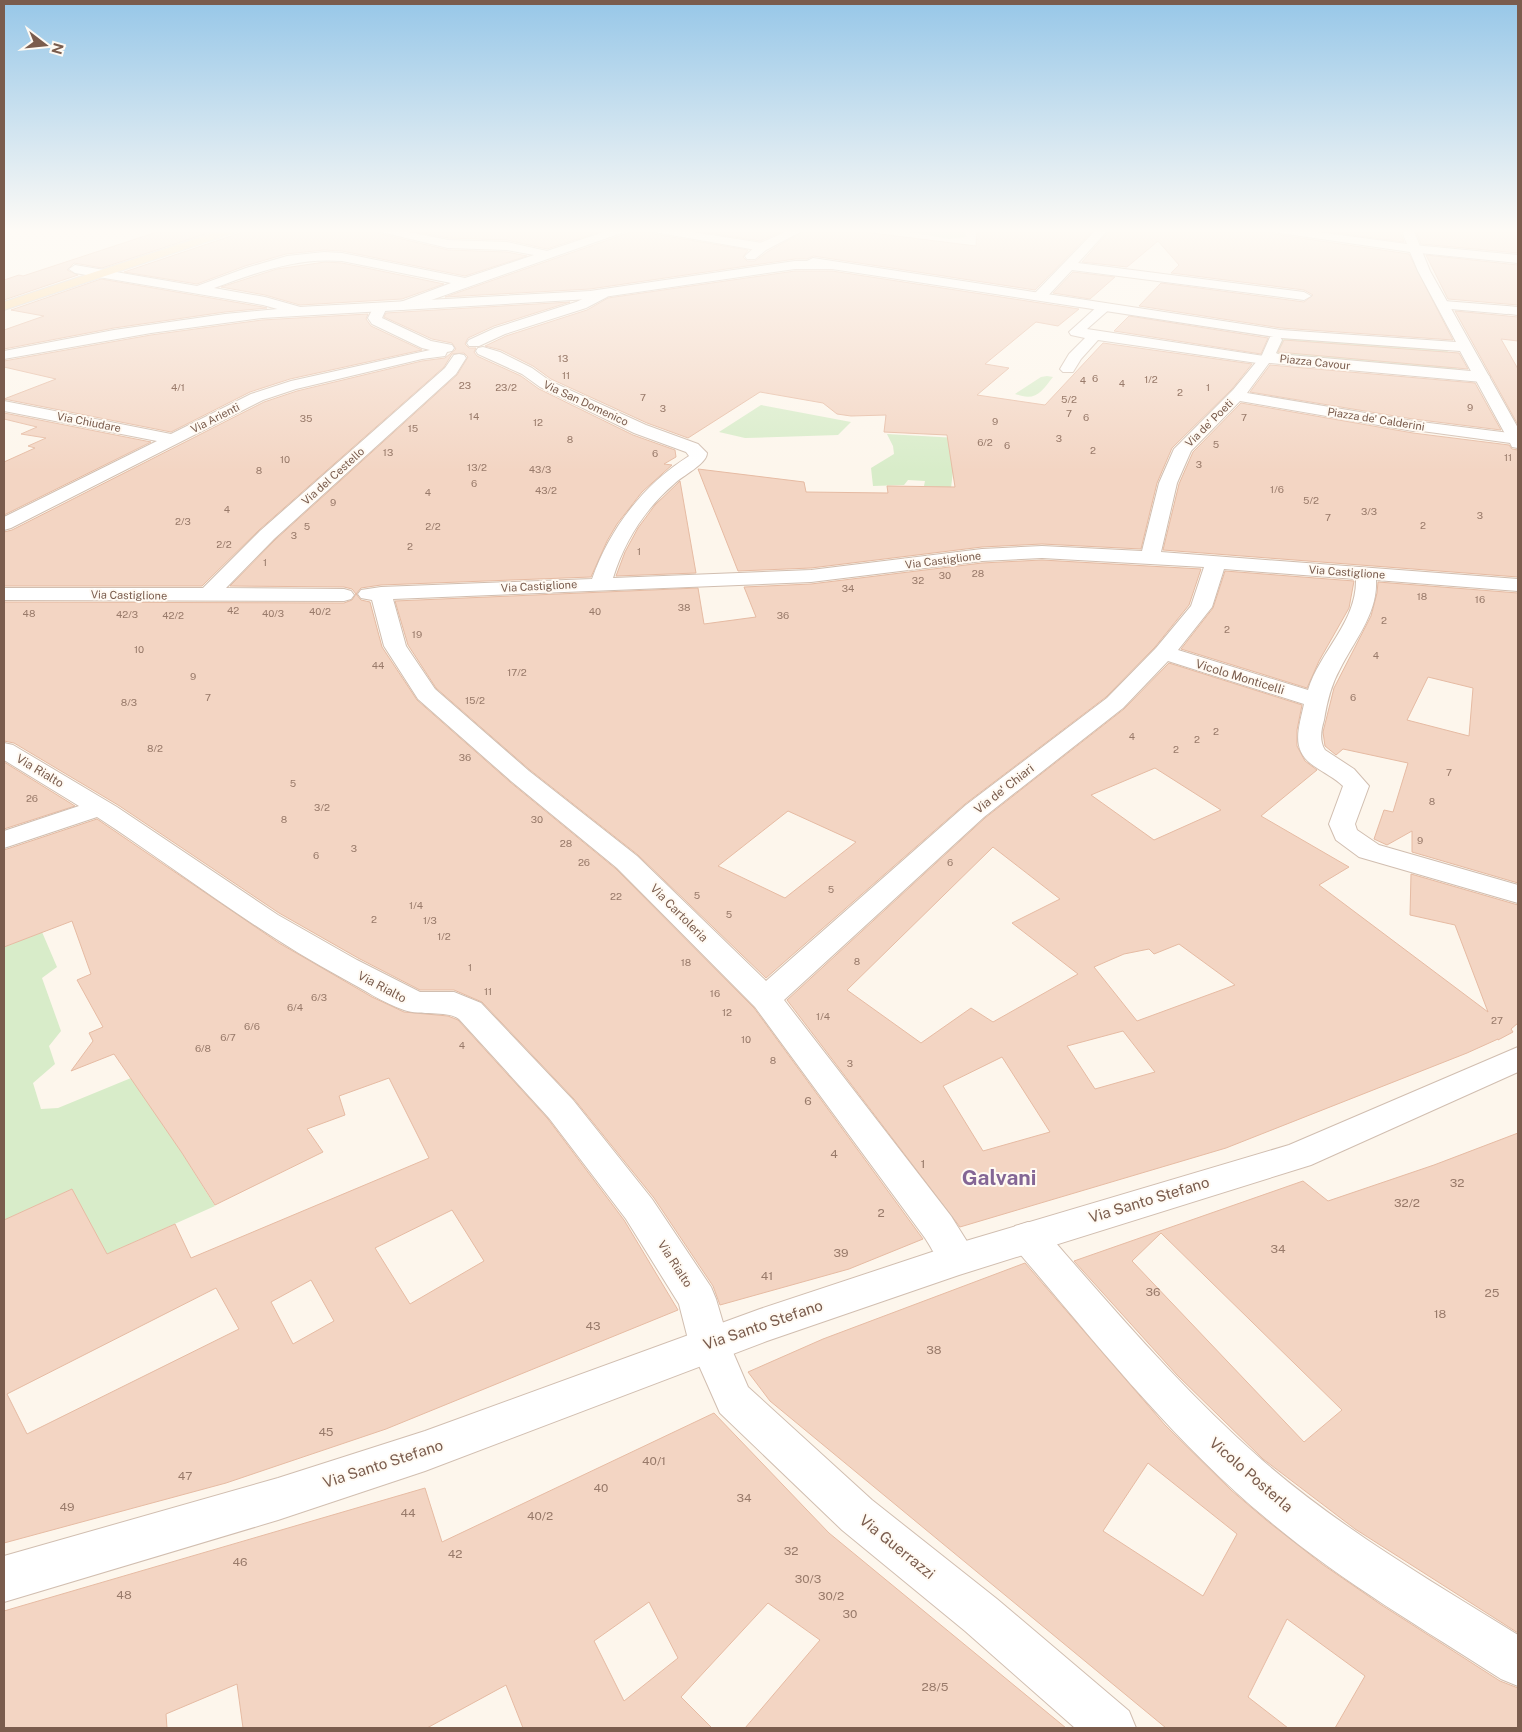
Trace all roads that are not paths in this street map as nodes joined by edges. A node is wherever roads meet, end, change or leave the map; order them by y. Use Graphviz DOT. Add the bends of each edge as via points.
graph roads {
  1 [pos="295,310"];
  2 [pos="323,310"];
  3 [pos="379,310"];
  4 [pos="567,310"];
  5 [pos="1103,310"];
  6 [pos="1124,310"];
  7 [pos="1447,310"];
  8 [pos="1499,310"];
  9 [pos="299,311"];
  10 [pos="1512,311"];
  11 [pos="1281,334"];
  12 [pos="1094,336"];
  13 [pos="479,347"];
  14 [pos="1466,347"];
  15 [pos="450,353"];
  16 [pos="4,354"];
  17 [pos="1267,359"];
  18 [pos="1068,369"];
  19 [pos="1482,377"];
  20 [pos="1237,396"];
  21 [pos="4,406"];
  22 [pos="173,439"];
  23 [pos="1517,440"];
  24 [pos="4,524"];
  25 [pos="1150,557"];
  26 [pos="1216,562"];
  27 [pos="1366,574"];
  28 [pos="601,583"];
  29 [pos="1518,585"];
  30 [pos="375,593"];
  31 [pos="4,594"];
  32 [pos="344,595"];
  33 [pos="208,596"];
  34 [pos="1164,653"];
  35 [pos="1316,700"];
  36 [pos="4,750"];
  37 [pos="99,808"];
  38 [pos="4,840"];
  39 [pos="1518,894"];
  40 [pos="766,999"];
  41 [pos="1518,1059"];
  42 [pos="1028,1237"];
  43 [pos="959,1259"];
  44 [pos="709,1343"];
  45 [pos="4,1579"];
  46 [pos="1518,1662"];
  47 [pos="1112,1728"];
  1 -- 9 [label="street"];
  2 -- 9 [label="street"];
  3 -- 15 [label="street" via="377,321"];
  4 -- 13 [label="street, Via Arienti" via="500,331"];
  5 -- 12 [label="street" via="1076,332"];
  6 -- 11 [label="street"];
  7 -- 14 [label="street"];
  8 -- 10 [label="street"];
  9 -- 16 [label="street" via="132,331"];
  11 -- 14 [label="street, Piazza Cavour"];
  11 -- 17 [label="street, Piazza Cavour" via="1277,336"];
  12 -- 17 [label="street"];
  12 -- 18 [label="street" via="1074,357"];
  13 -- 15 [label="street, Via Arienti"];
  13 -- 28 [label="street, Via San Domenico" via="527,371 545,384 698,453 698,458 646,500 608,559"];
  14 -- 19 [label="street"];
  15 -- 22 [label="street, Via Arienti" via="422,355 266,394"];
  15 -- 33 [label="street, Via del Cestello" via="451,371 267,535"];
  17 -- 19 [label="street, Piazza Cavour"];
  17 -- 20 [label="street, Via de' Poeti"];
  19 -- 23 [label="street"];
  20 -- 23 [label="street, Piazza de' Calderini"];
  20 -- 25 [label="street, Via de' Poeti" via="1184,449 1168,482"];
  21 -- 22 [label="street, Via Chiudare"];
  22 -- 24 [label="street, Via Arienti"];
  25 -- 26 [label="street, Via Castiglione"];
  25 -- 28 [label="street, Via Castiglione" via="1042,552 982,555 811,576"];
  26 -- 27 [label="street, Via Castiglione"];
  26 -- 34 [label="street, Via de' Chiari" via="1201,607"];
  27 -- 29 [label="street, Via Castiglione"];
  27 -- 35 [label="street" via="1366,596"];
  28 -- 30 [label="street, Via Castiglione"];
  30 -- 40 [label="street, Via Cartoleria" via="395,646 426,694 520,776 627,862"];
  31 -- 33 [label="street, Via Castiglione"];
  32 -- 33 [label="street, Via Castiglione"];
  34 -- 35 [label="street, Vicolo Monticelli"];
  34 -- 40 [label="street, Via de' Chiari" via="1115,703 975,811"];
  35 -- 39 [label="street" via="1309,742 1311,750 1352,778 1356,786 1342,824 1345,834 1369,851"];
  36 -- 37 [label="street, Via Rialto"];
  37 -- 38 [label="street"];
  37 -- 44 [label="street, Via Rialto" via="268,922 346,967 413,1002 454,1003 470,1012 561,1109 639,1209 697,1299"];
  40 -- 43 [label="street, Via Cartoleria"];
  41 -- 42 [label="street, Via Santo Stefano" via="1299,1155"];
  42 -- 43 [label="street, Via Santo Stefano"];
  42 -- 46 [label="street, Vicolo Posterla" via="1165,1396 1274,1497 1361,1561"];
  43 -- 44 [label="street, Via Santo Stefano"];
  44 -- 45 [label="street, Via Santo Stefano" via="425,1451 278,1499"];
  44 -- 47 [label="street, Via Guerrazzi" via="734,1400 794,1458"];
}
